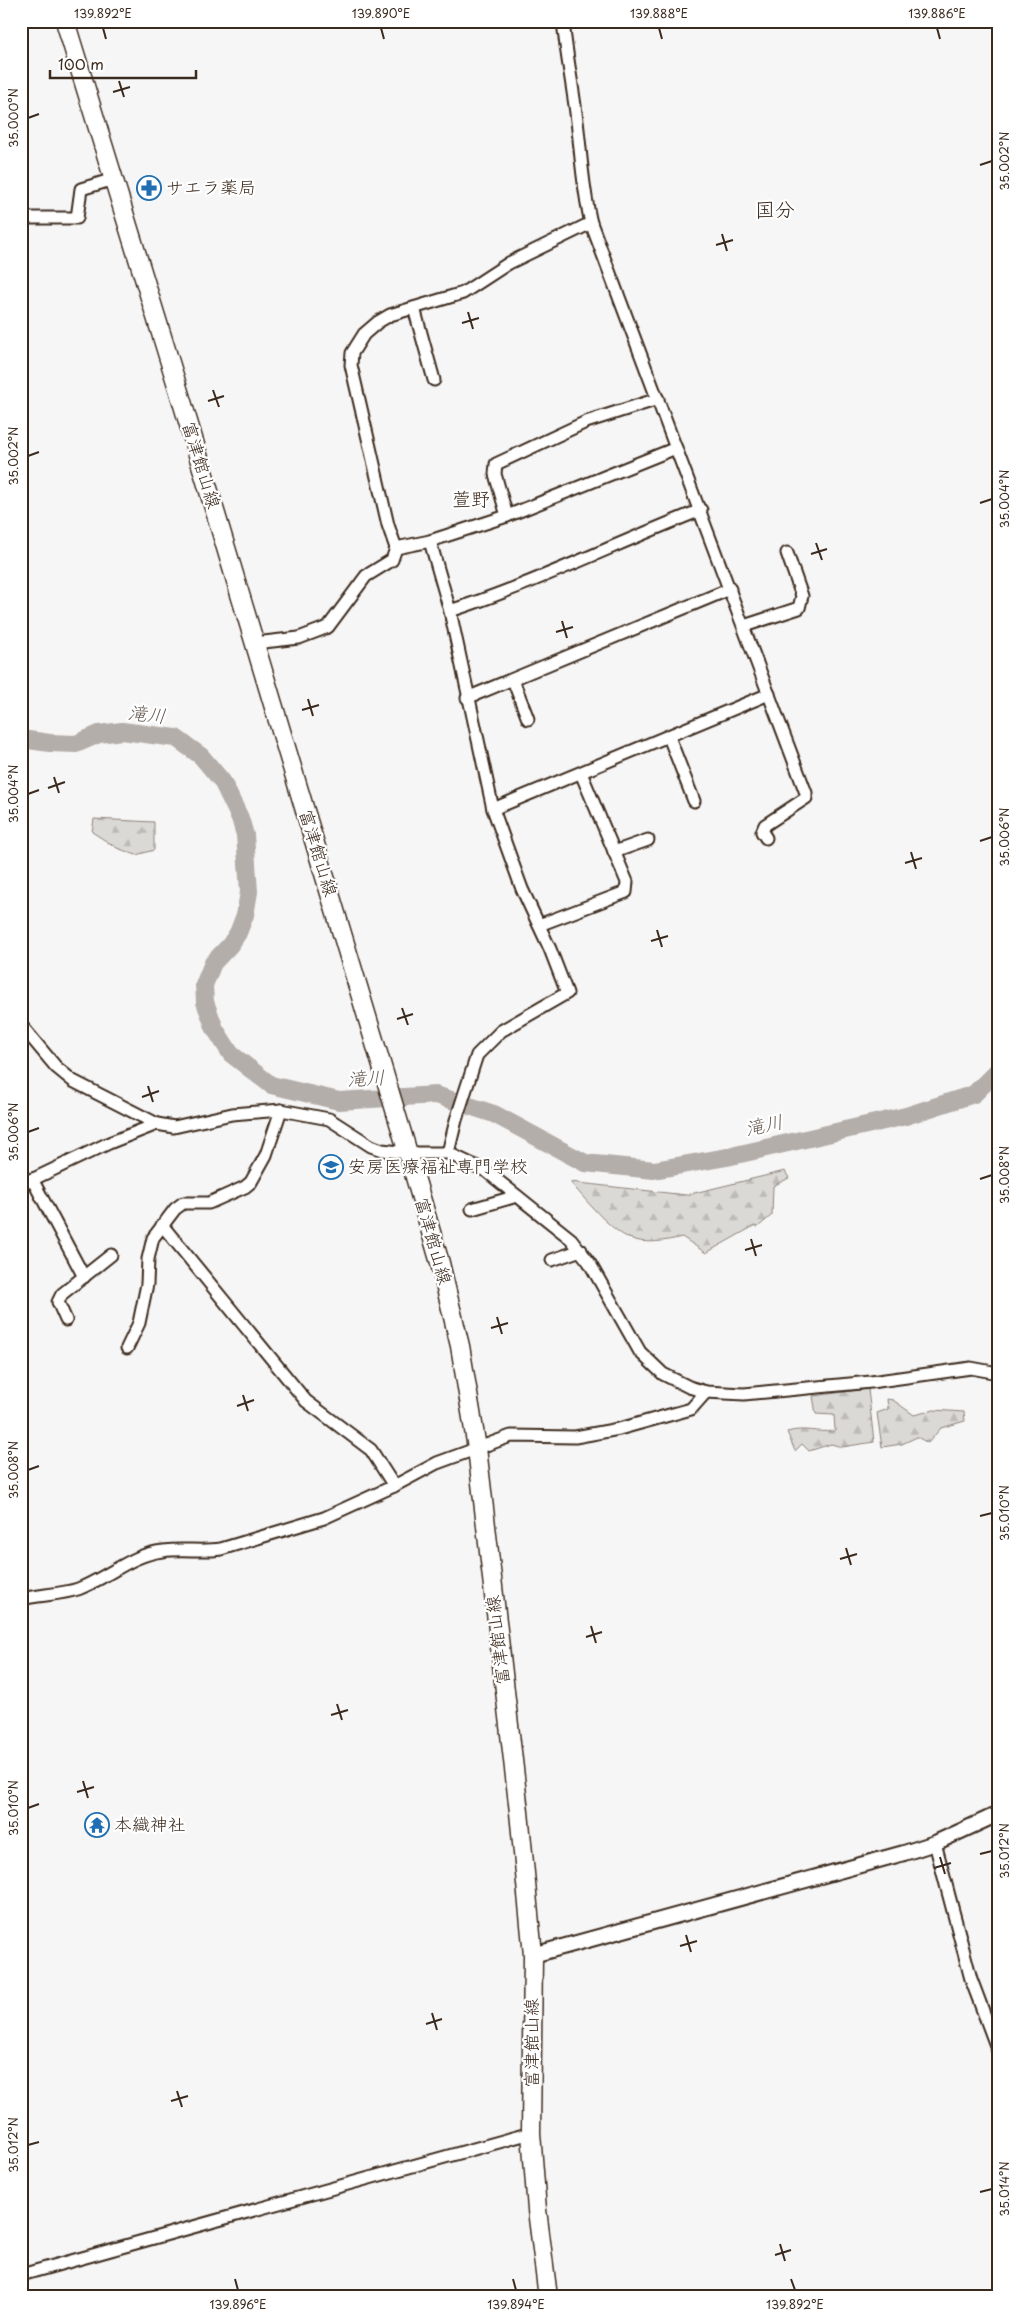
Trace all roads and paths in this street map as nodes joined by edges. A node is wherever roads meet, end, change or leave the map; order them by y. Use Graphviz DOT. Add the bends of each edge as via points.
graph roads {
  1 [pos="65,21"];
  2 [pos="563,21"];
  3 [pos="114,179"];
  4 [pos="21,218"];
  5 [pos="591,223"];
  6 [pos="414,308"];
  7 [pos="434,380"];
  8 [pos="658,399"];
  9 [pos="676,448"];
  10 [pos="701,510"];
  11 [pos="507,516"];
  12 [pos="430,541"];
  13 [pos="396,548"];
  14 [pos="787,552"];
  15 [pos="730,589"];
  16 [pos="450,612"];
  17 [pos="744,626"];
  18 [pos="255,643"];
  19 [pos="513,680"];
  20 [pos="769,694"];
  21 [pos="467,698"];
  22 [pos="528,719"];
  23 [pos="669,737"];
  24 [pos="581,773"];
  25 [pos="694,801"];
  26 [pos="493,809"];
  27 [pos="766,838"];
  28 [pos="648,840"];
  29 [pos="614,852"];
  30 [pos="539,925"];
  31 [pos="21,1025"];
  32 [pos="281,1110"];
  33 [pos="157,1124"];
  34 [pos="408,1153"];
  35 [pos="448,1153"];
  36 [pos="32,1180"];
  37 [pos="21,1185"];
  38 [pos="517,1196"];
  39 [pos="472,1209"];
  40 [pos="162,1225"];
  41 [pos="581,1250"];
  42 [pos="111,1255"];
  43 [pos="552,1260"];
  44 [pos="84,1277"];
  45 [pos="66,1320"];
  46 [pos="127,1348"];
  47 [pos="998,1373"];
  48 [pos="706,1392"];
  49 [pos="477,1448"];
  50 [pos="394,1486"];
  51 [pos="21,1599"];
  52 [pos="998,1814"];
  53 [pos="935,1842"];
  54 [pos="533,1955"];
  55 [pos="998,2051"];
  56 [pos="531,2133"];
  57 [pos="21,2275"];
  58 [pos="548,2297"];
  1 -- 3 [label="main road, 富津館山線"];
  2 -- 5 [label="street" via="584,193"];
  3 -- 4 [label="street" via="81,188 77,218"];
  3 -- 18 [label="main road, 富津館山線"];
  5 -- 6 [label="street" via="509,263 463,293"];
  5 -- 8 [label="street"];
  6 -- 7 [label="street"];
  6 -- 13 [label="street" via="378,322 364,334 352,354 388,525"];
  8 -- 9 [label="street"];
  8 -- 11 [label="street" via="586,422 496,464 495,474"];
  9 -- 10 [label="street"];
  9 -- 11 [label="street"];
  10 -- 15 [label="street"];
  10 -- 16 [label="street" via="503,594"];
  11 -- 12 [label="street"];
  12 -- 13 [label="street"];
  12 -- 16 [label="street"];
  13 -- 18 [label="street" via="392,560 366,576 328,627 299,638"];
  14 -- 17 [label="street" via="802,596 799,608"];
  15 -- 17 [label="street"];
  15 -- 19 [label="street"];
  16 -- 21 [label="street"];
  17 -- 20 [label="street"];
  18 -- 34 [label="main road, 富津館山線"];
  19 -- 21 [label="street"];
  19 -- 22 [label="street"];
  20 -- 23 [label="street"];
  20 -- 27 [label="street" via="806,798 765,825 762,832"];
  21 -- 26 [label="street"];
  23 -- 24 [label="street"];
  23 -- 25 [label="street"];
  24 -- 26 [label="street"];
  24 -- 29 [label="street"];
  26 -- 30 [label="street" via="522,889"];
  28 -- 29 [label="street"];
  29 -- 30 [label="street" via="627,882 626,892"];
  30 -- 35 [label="street" via="567,993 501,1031 477,1055"];
  31 -- 33 [label="street" via="73,1082"];
  32 -- 33 [label="street" via="232,1114 174,1127"];
  32 -- 34 [label="street" via="330,1119 371,1146"];
  32 -- 40 [label="street" via="266,1154 251,1182 210,1203 183,1203"];
  33 -- 36 [label="street"];
  34 -- 35 [label="street"];
  34 -- 49 [label="main road, 富津館山線" via="460,1346"];
  35 -- 38 [label="street" via="486,1171"];
  36 -- 37 [label="street"];
  36 -- 44 [label="street"];
  38 -- 39 [label="street"];
  38 -- 41 [label="street"];
  40 -- 46 [label="street" via="153,1238 139,1323"];
  40 -- 50 [label="street" via="306,1401 371,1450"];
  41 -- 43 [label="street"];
  41 -- 48 [label="street" via="632,1339 651,1365 675,1381"];
  42 -- 44 [label="street"];
  44 -- 45 [label="street" via="62,1294 58,1302"];
  47 -- 48 [label="street" via="971,1368 782,1391"];
  48 -- 49 [label="street" via="691,1409 619,1429 576,1437 511,1436"];
  49 -- 50 [label="street" via="437,1463"];
  49 -- 54 [label="main road, 富津館山線"];
  50 -- 51 [label="street" via="324,1518 221,1549 205,1552 162,1550 124,1564 77,1589"];
  52 -- 53 [label="street"];
  53 -- 54 [label="street"];
  53 -- 55 [label="street" via="971,1979"];
  54 -- 56 [label="main road, 富津館山線"];
  56 -- 57 [label="street"];
  56 -- 58 [label="main road, 富津館山線"];
}
